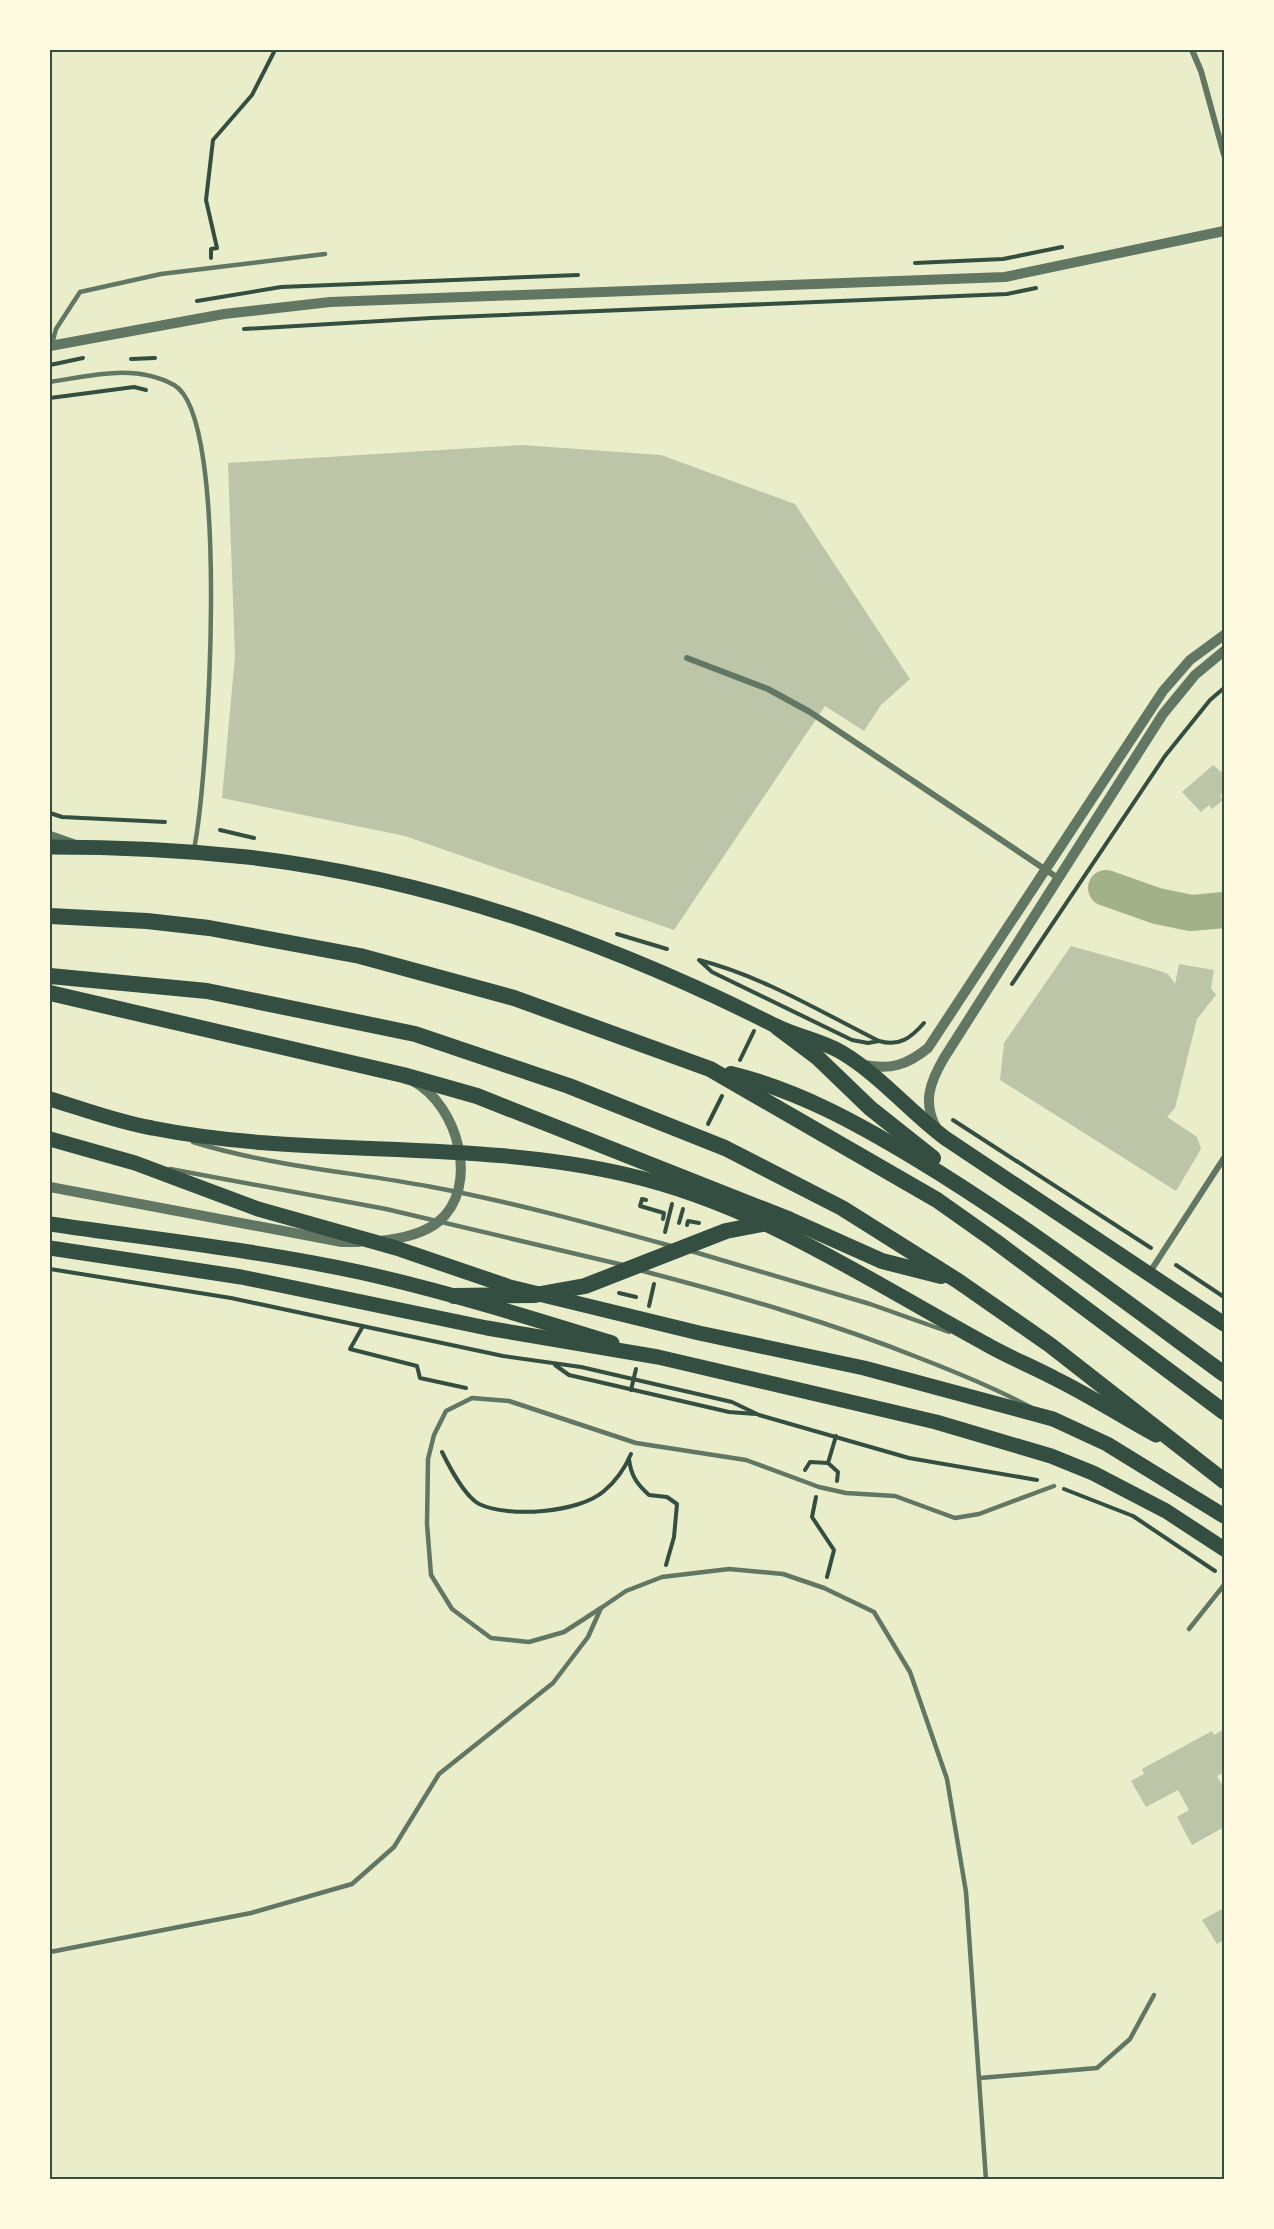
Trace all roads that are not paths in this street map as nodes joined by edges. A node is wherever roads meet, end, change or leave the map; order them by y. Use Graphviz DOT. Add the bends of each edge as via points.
graph roads {
  1 [pos="1192,50"];
  2 [pos="1224,155"];
  3 [pos="1224,231"];
  4 [pos="326,254"];
  5 [pos="50,346"];
  6 [pos="50,382"];
  7 [pos="1224,635"];
  8 [pos="1224,651"];
  9 [pos="687,658"];
  10 [pos="50,836"];
  11 [pos="50,847"];
  12 [pos="85,847"];
  13 [pos="194,852"];
  14 [pos="1046,870"];
  15 [pos="1058,878"];
  16 [pos="50,916"];
  17 [pos="50,976"];
  18 [pos="50,993"];
  19 [pos="777,1027"];
  20 [pos="861,1065"];
  21 [pos="710,1069"];
  22 [pos="403,1075"];
  23 [pos="50,1099"];
  24 [pos="150,1128"];
  25 [pos="945,1138"];
  26 [pos="50,1139"];
  27 [pos="1224,1158"];
  28 [pos="135,1163"];
  29 [pos="953,1181"];
  30 [pos="50,1187"];
  31 [pos="788,1219"];
  32 [pos="50,1224"];
  33 [pos="50,1248"];
  34 [pos="1148,1275"];
  35 [pos="958,1281"];
  36 [pos="454,1296"];
  37 [pos="1224,1324"];
  38 [pos="986,1344"];
  39 [pos="658,1356"];
  40 [pos="1224,1374"];
  41 [pos="1224,1412"];
  42 [pos="1053,1419"];
  43 [pos="1224,1473"];
  44 [pos="1224,1481"];
  45 [pos="1054,1486"];
  46 [pos="1224,1516"];
  47 [pos="1224,1550"];
  48 [pos="1224,1585"];
  49 [pos="601,1608"];
  50 [pos="1189,1629"];
  51 [pos="50,1952"];
  52 [pos="1154,1995"];
  53 [pos="980,2078"];
  54 [pos="986,2180"];
  1 -- 2 [label="street"];
  3 -- 5 [label="street" via="1005,277 330,302 224,314"];
  4 -- 5 [label="lane" via="161,274 80,292 56,329"];
  6 -- 13 [label="lane" via="134,372 175,385 187,397 195,417 208,516 212,647 202,809"];
  7 -- 14 [label="street" via="1190,660 1163,691"];
  8 -- 15 [label="street" via="1195,675 1170,704"];
  9 -- 14 [label="street" via="744,678 800,706"];
  10 -- 12 [label="street"];
  11 -- 12 [label="main road"];
  12 -- 13 [label="main road"];
  13 -- 19 [label="main road" via="250,857 351,875 492,911 661,972"];
  14 -- 15 [label="street"];
  14 -- 20 [label="street" via="928,1048 912,1061 896,1067"];
  15 -- 25 [label="street" via="935,1073 927,1100 928,1112"];
  16 -- 21 [label="highway" via="209,928 360,956 514,998"];
  17 -- 35 [label="highway" via="207,991 416,1034 494,1059 725,1148 842,1208"];
  18 -- 22 [label="highway"];
  19 -- 20 [label="main road" via="818,1041"];
  19 -- 29 [label="highway" via="938,1162"];
  20 -- 25 [label="main road" via="916,1117"];
  21 -- 29 [label="highway" via="770,1083 807,1100 881,1137"];
  21 -- 41 [label="highway" via="937,1200"];
  22 -- 30 [label="street" via="418,1083 441,1108 456,1137 459,1157 460,1178 448,1211 436,1223 417,1232 369,1243 342,1242"];
  22 -- 31 [label="highway" via="477,1096"];
  23 -- 24 [label="main road"];
  24 -- 38 [label="lane" via="204,1145 288,1163 433,1187 560,1215 769,1273"];
  24 -- 38 [label="main road" via="280,1143 518,1158 585,1166 663,1184 710,1199 846,1263"];
  25 -- 34 [label="main road"];
  26 -- 28 [label="main road"];
  27 -- 34 [label="street"];
  28 -- 42 [label="main road" via="258,1209 396,1248 510,1287 864,1368"];
  28 -- 42 [label="lane" via="386,1209 709,1288 869,1338 1012,1396"];
  29 -- 40 [label="highway"];
  31 -- 35 [label="highway" via="882,1261"];
  31 -- 36 [label="highway" via="726,1231 585,1286 536,1294"];
  32 -- 36 [label="main road" via="300,1261"];
  33 -- 39 [label="main road" via="241,1277 509,1332"];
  34 -- 37 [label="main road"];
  35 -- 44 [label="highway" via="1059,1352"];
  36 -- 39 [label="main road"];
  38 -- 43 [label="main road" via="1057,1379"];
  39 -- 47 [label="main road" via="936,1422 1051,1456 1166,1511"];
  42 -- 46 [label="main road" via="1127,1456"];
  45 -- 49 [label="lane" via="979,1514 956,1518 895,1496 819,1487 746,1460 636,1443 509,1401 472,1398 446,1411 428,1459 427,1524 431,1575 452,1609 491,1638 529,1642 564,1632"];
  48 -- 50 [label="lane"];
  49 -- 51 [label="lane" via="588,1637 553,1683 439,1774 394,1847 352,1884 251,1912"];
  49 -- 53 [label="lane" via="626,1591 662,1577 729,1569 783,1574 825,1588 874,1612 910,1672 947,1779 966,1892"];
  52 -- 53 [label="lane" via="1131,2039 1097,2067"];
  53 -- 54 [label="lane"];
}
